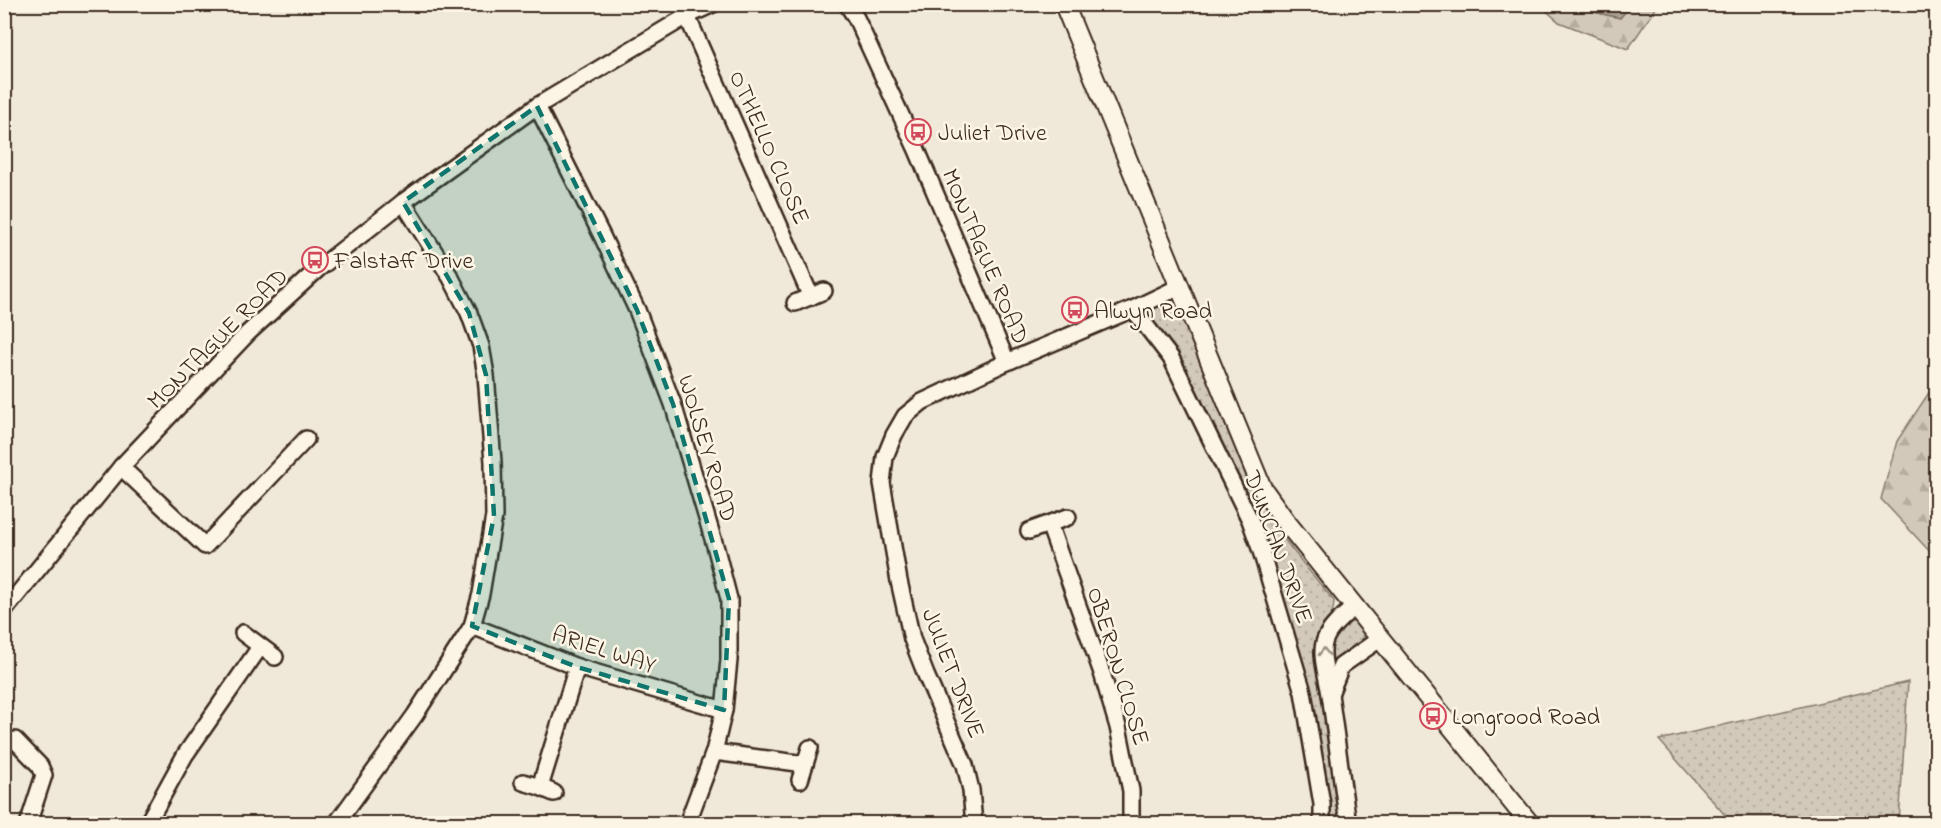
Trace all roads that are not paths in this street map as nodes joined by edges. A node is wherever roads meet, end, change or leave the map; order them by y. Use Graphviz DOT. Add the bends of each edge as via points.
graph roads {
  1 [pos="713,4"];
  2 [pos="847,4"];
  3 [pos="1064,4"];
  4 [pos="687,16"];
  5 [pos="537,106"];
  6 [pos="402,202"];
  7 [pos="1179,286"];
  8 [pos="795,303"];
  9 [pos="1133,309"];
  10 [pos="1007,362"];
  11 [pos="306,439"];
  12 [pos="121,467"];
  13 [pos="1068,517"];
  14 [pos="1049,524"];
  15 [pos="1029,531"];
  16 [pos="1355,606"];
  17 [pos="4,611"];
  18 [pos="472,626"];
  19 [pos="243,633"];
  20 [pos="1381,638"];
  21 [pos="260,646"];
  22 [pos="274,657"];
  23 [pos="577,667"];
  24 [pos="1330,694"];
  25 [pos="724,710"];
  26 [pos="15,740"];
  27 [pos="810,748"];
  28 [pos="714,752"];
  29 [pos="805,764"];
  30 [pos="800,780"];
  31 [pos="523,782"];
  32 [pos="28,824"];
  33 [pos="147,824"];
  34 [pos="336,824"];
  35 [pos="687,824"];
  36 [pos="974,824"];
  37 [pos="1131,824"];
  38 [pos="1322,824"];
  39 [pos="1348,824"];
  40 [pos="1530,824"];
  1 -- 4 [label="street, MONTAGUE ROAD"];
  2 -- 10 [label="street, MONTAGUE ROAD" via="917,150"];
  3 -- 7 [label="street"];
  4 -- 5 [label="street, MONTAGUE ROAD"];
  4 -- 8 [label="street, OTHELLO CLOSE" via="817,294"];
  5 -- 6 [label="street, MONTAGUE ROAD"];
  5 -- 25 [label="street, WOLSEY ROAD" via="637,310 673,404 729,599"];
  6 -- 12 [label="street, MONTAGUE ROAD" via="318,269 248,333"];
  6 -- 18 [label="street" via="469,313 486,375 494,516"];
  7 -- 9 [label="street, JULIET DRIVE"];
  7 -- 16 [label="street" via="1262,488"];
  9 -- 10 [label="street, JULIET DRIVE"];
  9 -- 38 [label="street, DUNCAN DRIVE" via="1171,358 1250,520 1303,692"];
  10 -- 36 [label="street, JULIET DRIVE" via="922,402 905,416 885,457 882,483 912,639 965,765"];
  11 -- 12 [label="street" via="206,546"];
  12 -- 17 [label="street, MONTAGUE ROAD"];
  13 -- 14 [label="street"];
  14 -- 15 [label="street"];
  14 -- 37 [label="street, OBERON CLOSE" via="1118,727 1131,792"];
  16 -- 20 [label="street"];
  24 -- 16 [label="street, one-way" via="1322,655 1324,638"];
  18 -- 23 [label="street, ARIEL WAY"];
  18 -- 34 [label="street"];
  19 -- 21 [label="street"];
  20 -- 24 [label="street" via="1341,666"];
  20 -- 40 [label="street"];
  21 -- 22 [label="street"];
  21 -- 33 [label="street" via="185,756"];
  23 -- 25 [label="street, ARIEL WAY"];
  23 -- 31 [label="street" via="547,790"];
  24 -- 39 [label="street"];
  25 -- 28 [label="street, WOLSEY ROAD"];
  26 -- 32 [label="street" via="44,775"];
  27 -- 29 [label="street"];
  28 -- 29 [label="street"];
  28 -- 35 [label="street, WOLSEY ROAD"];
  29 -- 30 [label="street"];
}
